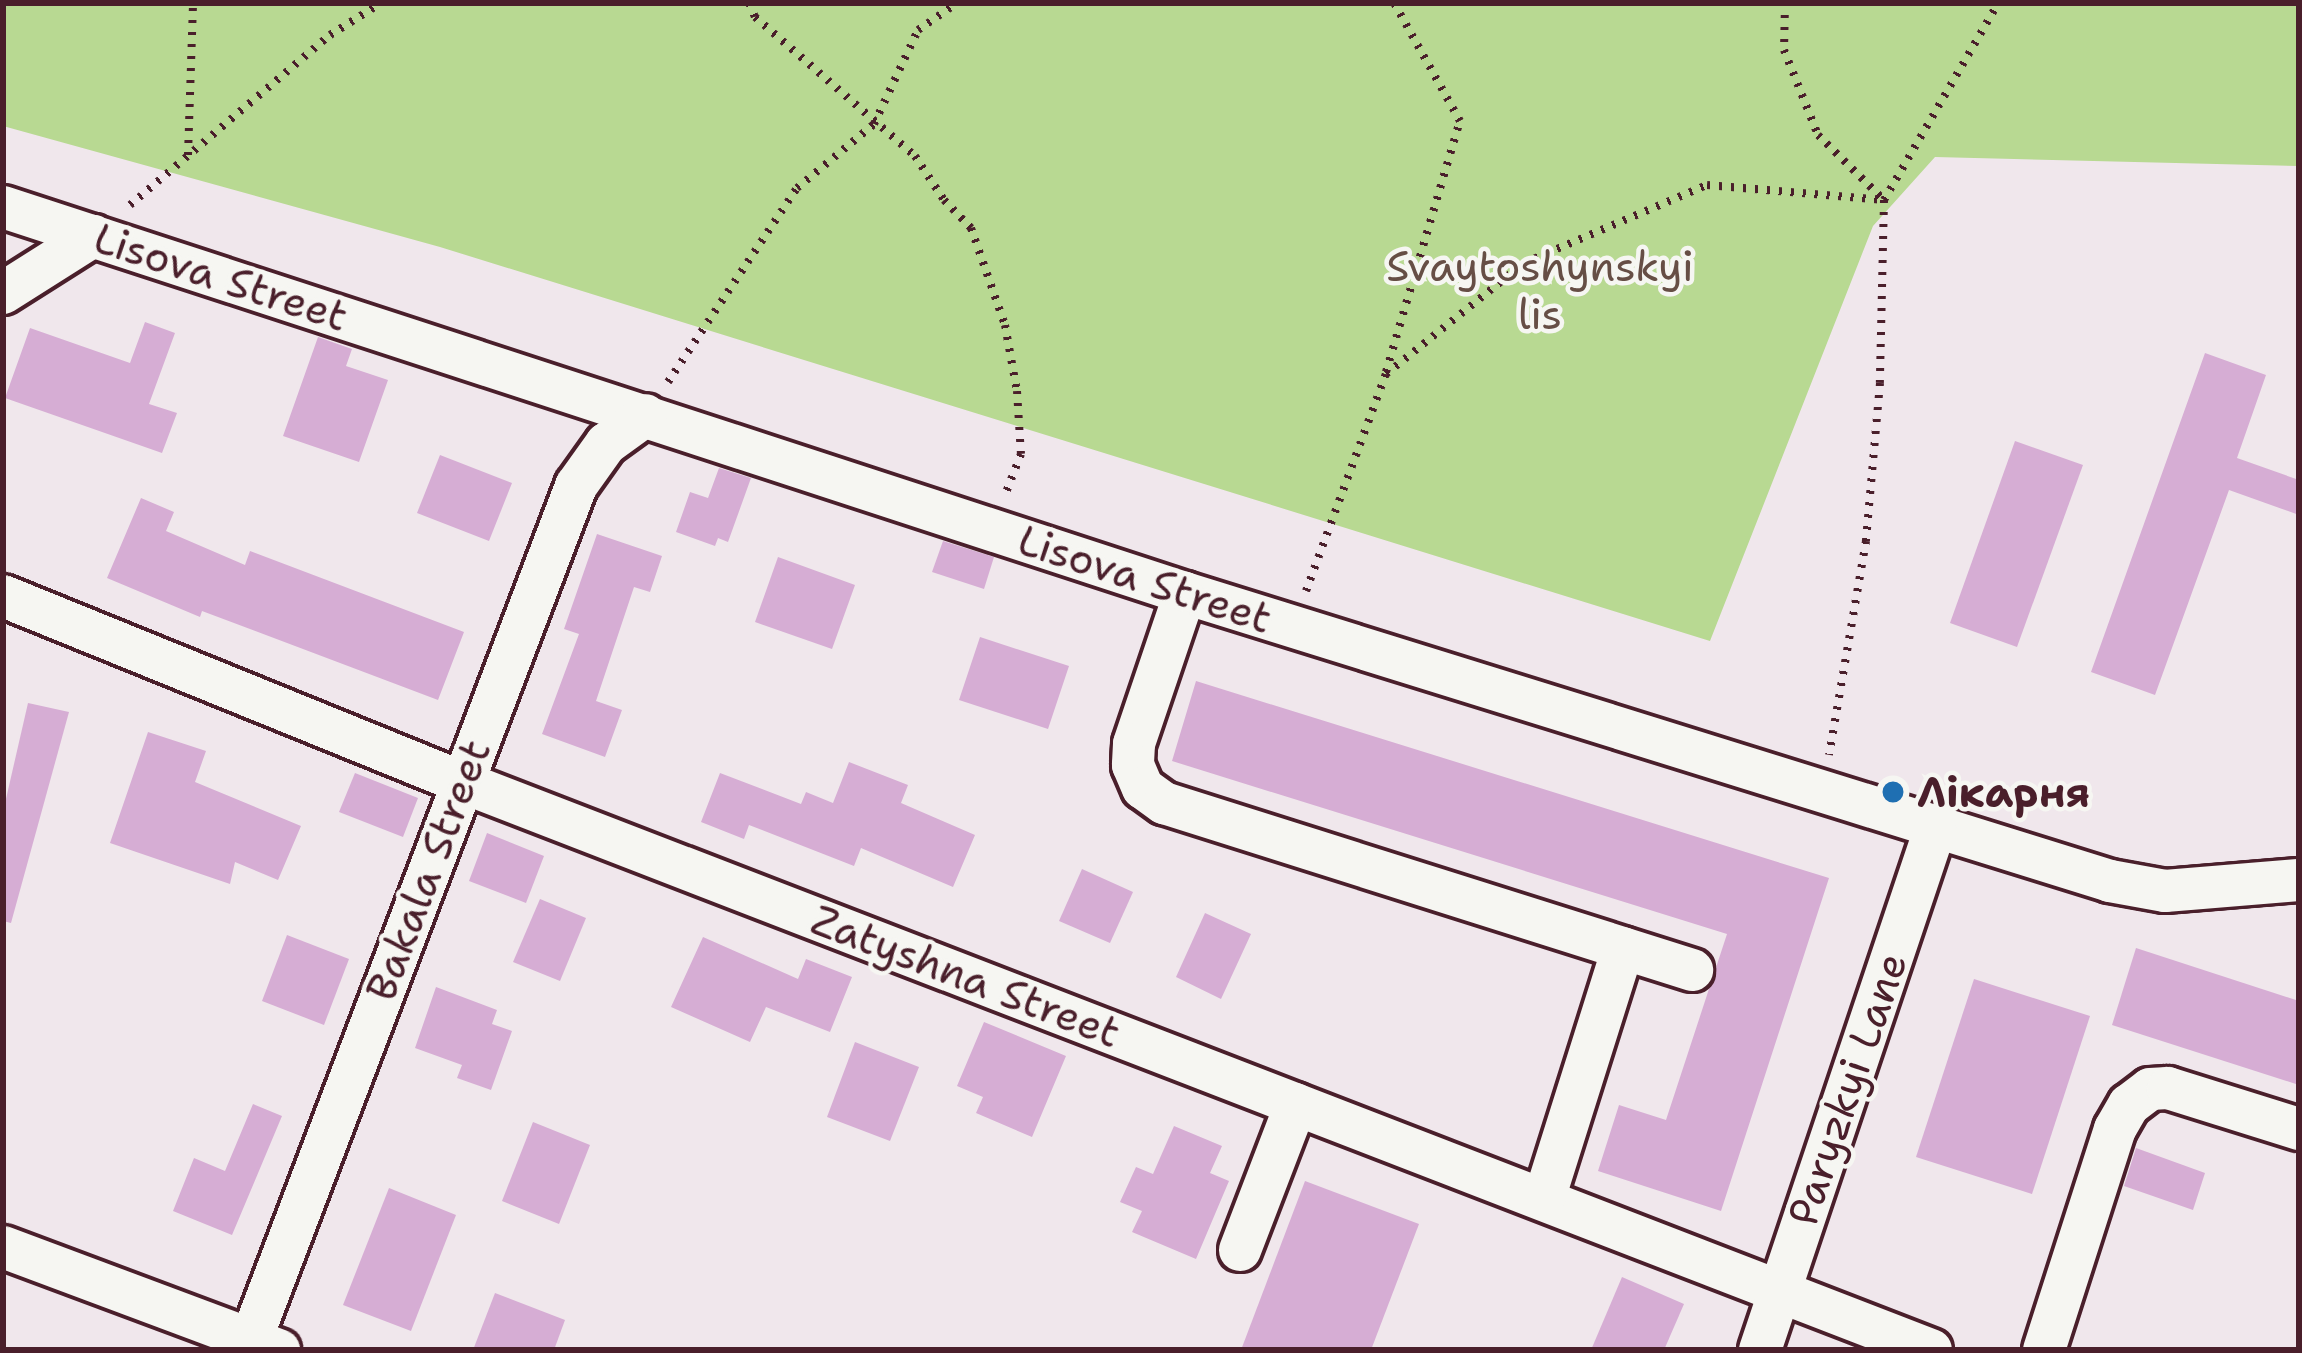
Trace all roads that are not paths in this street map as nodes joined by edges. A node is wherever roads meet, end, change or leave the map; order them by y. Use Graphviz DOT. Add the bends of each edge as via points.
graph roads {
  1 [pos="3,207"];
  2 [pos="93,236"];
  3 [pos="3,293"];
  4 [pos="646,415"];
  5 [pos="1185,593"];
  6 [pos="3,596"];
  7 [pos="462,782"];
  8 [pos="1935,829"];
  9 [pos="2299,880"];
  10 [pos="1623,948"];
  11 [pos="1692,970"];
  12 [pos="1296,1104"];
  13 [pos="2299,1129"];
  14 [pos="1544,1199"];
  15 [pos="3,1247"];
  16 [pos="1240,1250"];
  17 [pos="1780,1289"];
  18 [pos="259,1346"];
  19 [pos="1760,1350"];
  20 [pos="1931,1350"];
  21 [pos="2044,1350"];
  1 -- 2 [label="street, Lisova Street"];
  2 -- 3 [label="street"];
  2 -- 4 [label="street, Lisova Street"];
  4 -- 5 [label="street, Lisova Street"];
  4 -- 7 [label="street, Bakala Street" via="606,444 576,486"];
  5 -- 8 [label="street, Lisova Street"];
  5 -- 10 [label="street" via="1134,744 1143,788 1163,803"];
  6 -- 7 [label="street, Zatyshna Street"];
  7 -- 12 [label="street, Zatyshna Street"];
  7 -- 18 [label="street, Bakala Street"];
  8 -- 9 [label="street, Lisova Street" via="2164,891"];
  8 -- 17 [label="street, Paryzkyi Lane"];
  10 -- 11 [label="street"];
  10 -- 14 [label="street"];
  12 -- 14 [label="street, Zatyshna Street"];
  12 -- 16 [label="street"];
  13 -- 21 [label="street" via="2168,1088 2150,1089 2129,1105"];
  14 -- 17 [label="street, Zatyshna Street"];
  15 -- 18 [label="street"];
  17 -- 19 [label="street, Paryzkyi Lane"];
  17 -- 20 [label="street, Zatyshna Street"];
}
